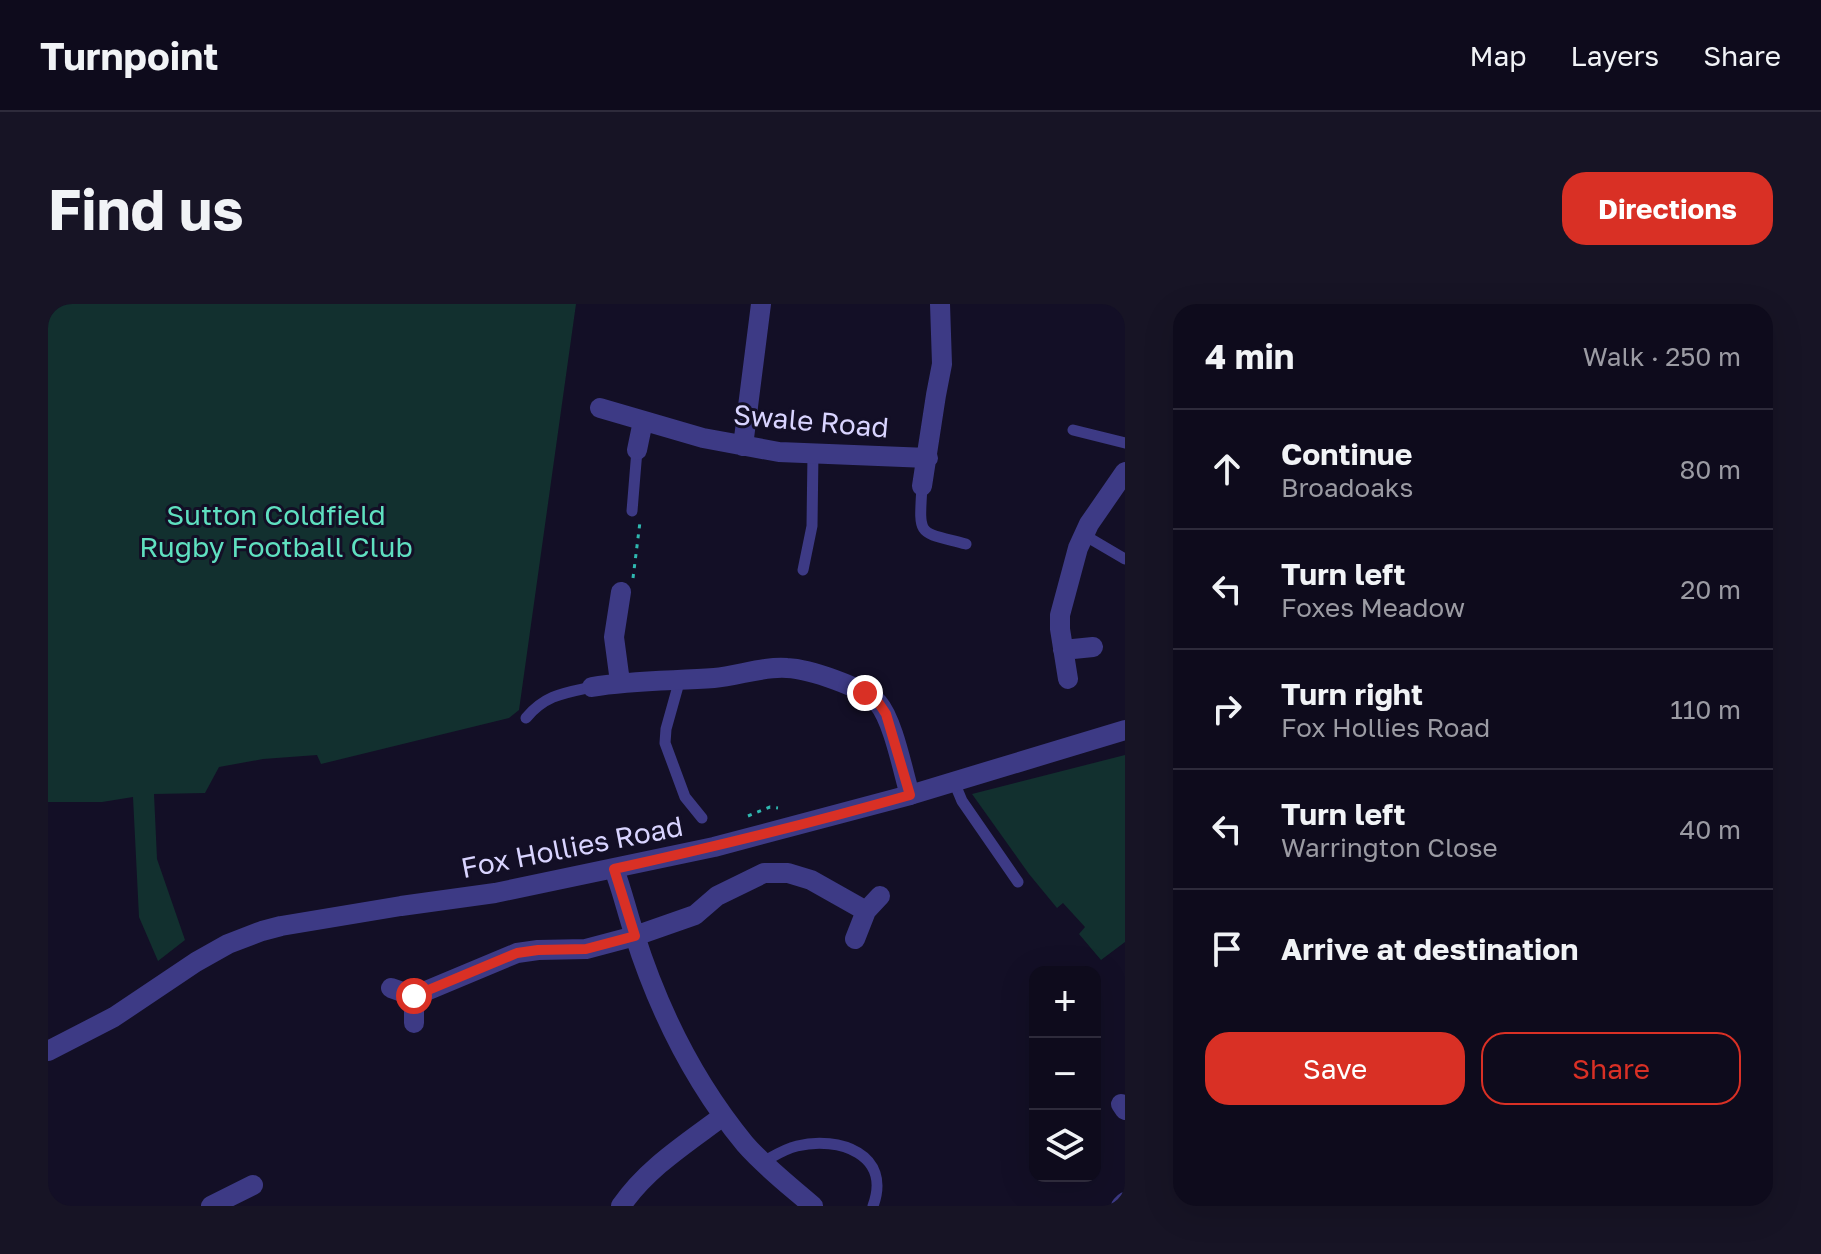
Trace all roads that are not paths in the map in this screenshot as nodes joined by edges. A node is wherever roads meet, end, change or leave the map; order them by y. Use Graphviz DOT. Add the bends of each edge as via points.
graph roads {
  1 [pos="761,304"];
  2 [pos="940,304"];
  3 [pos="600,408"];
  4 [pos="643,421"];
  5 [pos="1073,430"];
  6 [pos="1125,443"];
  7 [pos="743,446"];
  8 [pos="637,450"];
  9 [pos="813,453"];
  10 [pos="928,458"];
  11 [pos="1125,472"];
  12 [pos="922,486"];
  13 [pos="632,511"];
  14 [pos="1084,535"];
  15 [pos="966,544"];
  16 [pos="1125,559"];
  17 [pos="803,570"];
  18 [pos="621,592"];
  19 [pos="1093,647"];
  20 [pos="1063,650"];
  21 [pos="680,679"];
  22 [pos="1068,679"];
  23 [pos="620,682"];
  24 [pos="592,687"];
  25 [pos="526,718"];
  26 [pos="1125,730"];
  27 [pos="954,782"];
  28 [pos="910,795"];
  29 [pos="702,818"];
  30 [pos="614,869"];
  31 [pos="1018,882"];
  32 [pos="635,936"];
  33 [pos="855,939"];
  34 [pos="391,988"];
  35 [pos="414,996"];
  36 [pos="414,1023"];
  37 [pos="48,1051"];
  38 [pos="723,1116"];
  39 [pos="763,1162"];
  40 [pos="253,1185"];
  41 [pos="214,1205"];
  42 [pos="621,1206"];
  43 [pos="813,1206"];
  44 [pos="873,1206"];
  1 -- 7 [label="street"];
  2 -- 10 [label="street, Swale Road" via="942,364"];
  3 -- 4 [label="street, Swale Road"];
  4 -- 7 [label="street, Swale Road"];
  4 -- 8 [label="street"];
  5 -- 6 [label="lane"];
  7 -- 9 [label="street, Swale Road"];
  8 -- 13 [label="lane"];
  9 -- 10 [label="street, Swale Road"];
  9 -- 17 [label="lane" via="812,526"];
  10 -- 12 [label="street, Swale Road"];
  11 -- 14 [label="street"];
  12 -- 15 [label="lane" via="922,528"];
  14 -- 16 [label="lane"];
  14 -- 20 [label="street" via="1060,615"];
  18 -- 23 [label="street" via="614,637"];
  19 -- 20 [label="street"];
  20 -- 22 [label="street"];
  21 -- 23 [label="street"];
  21 -- 28 [label="street" via="784,667 865,693 886,714"];
  21 -- 29 [label="lane" via="665,743 685,797"];
  23 -- 24 [label="street"];
  24 -- 25 [label="lane" via="550,697"];
  26 -- 27 [label="street, Fox Hollies Road"];
  27 -- 28 [label="street, Fox Hollies Road"];
  27 -- 31 [label="lane"];
  28 -- 30 [label="street, Fox Hollies Road"];
  30 -- 32 [label="street"];
  30 -- 37 [label="street, Fox Hollies Road" via="262,931 228,944 114,1017"];
  32 -- 33 [label="street" via="695,915 717,896 764,873 788,873 873,903"];
  32 -- 35 [label="street" via="586,949 517,953"];
  32 -- 38 [label="street" via="670,1027"];
  34 -- 35 [label="street"];
  35 -- 36 [label="street"];
  38 -- 39 [label="street"];
  38 -- 42 [label="street" via="657,1165"];
  39 -- 43 [label="street"];
  39 -- 44 [label="lane" via="813,1143 853,1150 866,1158 878,1178"];
  40 -- 41 [label="street"];
}
